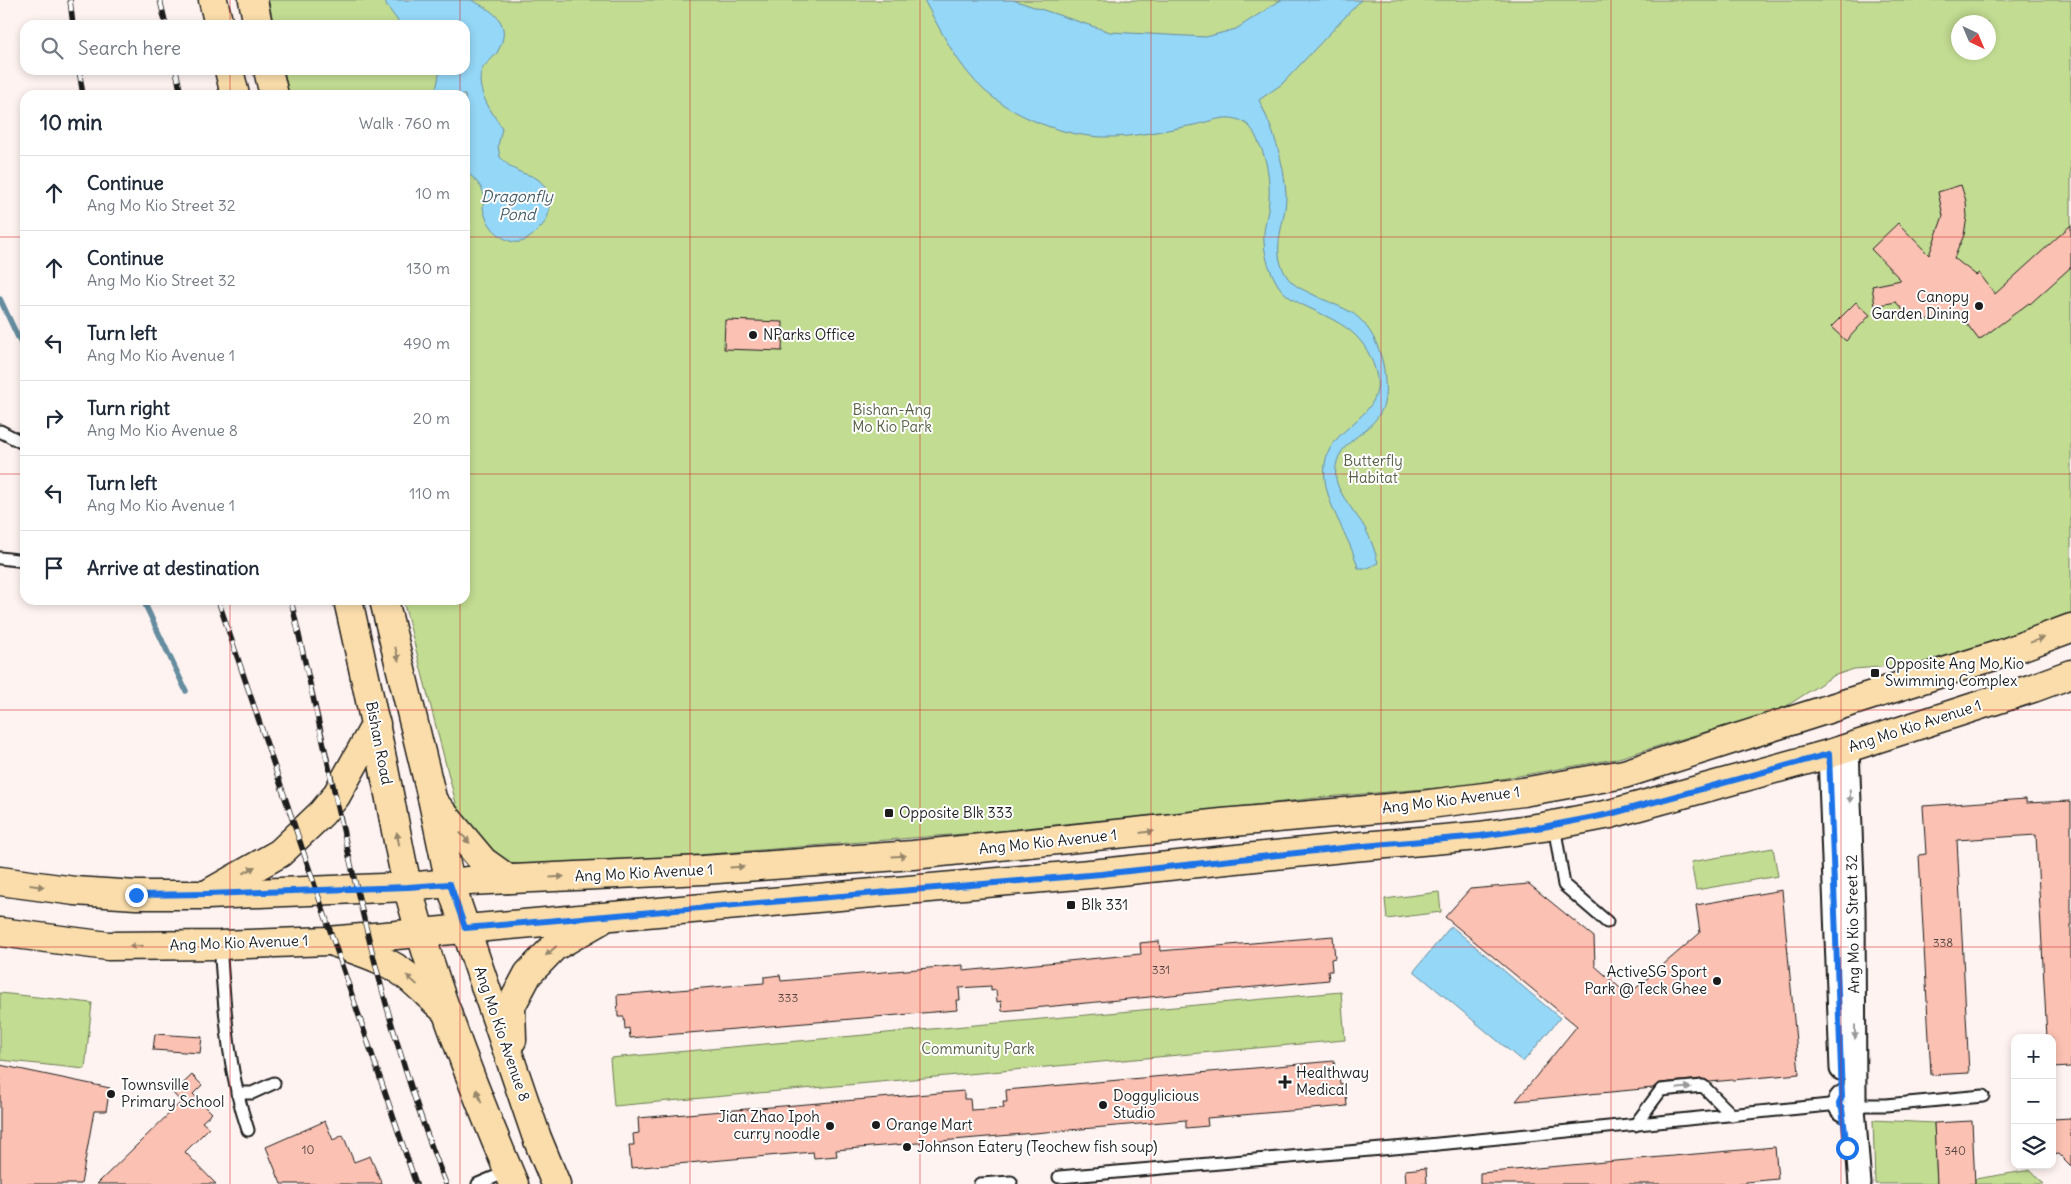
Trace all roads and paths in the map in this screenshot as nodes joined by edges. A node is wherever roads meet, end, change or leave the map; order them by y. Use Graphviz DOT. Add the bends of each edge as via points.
graph roads {
  1 [pos="213,0"];
  2 [pos="253,0"];
  3 [pos="218,20"];
  4 [pos="257,20"];
  5 [pos="230,75"];
  6 [pos="269,75"];
  7 [pos="234,90"];
  8 [pos="273,90"];
  9 [pos="0,432"];
  10 [pos="20,442"];
  11 [pos="0,558"];
  12 [pos="20,560"];
  13 [pos="349,605"];
  14 [pos="385,605"];
  15 [pos="2071,628"];
  16 [pos="2071,674"];
  17 [pos="376,724"];
  18 [pos="1839,751"];
  19 [pos="433,802"];
  20 [pos="1554,825"];
  21 [pos="508,880"];
  22 [pos="0,882"];
  23 [pos="450,884"];
  24 [pos="408,887"];
  25 [pos="207,894"];
  26 [pos="607,917"];
  27 [pos="1607,922"];
  28 [pos="465,928"];
  29 [pos="0,932"];
  30 [pos="421,932"];
  31 [pos="328,940"];
  32 [pos="220,945"];
  33 [pos="448,1013"];
  34 [pos="513,1068"];
  35 [pos="274,1084"];
  36 [pos="237,1093"];
  37 [pos="1983,1096"];
  38 [pos="1848,1104"];
  39 [pos="1732,1115"];
  40 [pos="1636,1125"];
  41 [pos="248,1130"];
  42 [pos="1059,1177"];
  43 [pos="511,1178"];
  44 [pos="1011,1182"];
  45 [pos="478,1184"];
  46 [pos="556,1184"];
  47 [pos="980,1184"];
  48 [pos="1848,1184"];
  49 [pos="1860,1184"];
  1 -- 3 [label="main road"];
  2 -- 4 [label="main road"];
  5 -- 7 [label="main road"];
  6 -- 8 [label="main road"];
  9 -- 10 [label="lane"];
  11 -- 12 [label="lane"];
  13 -- 17 [label="main road, Bishan Road"];
  14 -- 19 [label="main road, one-way"];
  21 -- 15 [label="main road, Ang Mo Kio Avenue 1, one-way" via="703,870 913,854 1422,805 1523,792 1624,774 2004,653"];
  16 -- 18 [label="main road, Ang Mo Kio Avenue 1"];
  24 -- 17 [label="main road, Bishan Road, one-way"];
  25 -- 17 [label="main road, one-way" via="280,852 322,813 336,796"];
  18 -- 20 [label="main road, Ang Mo Kio Avenue 1" via="1610,814"];
  18 -- 38 [label="street, Ang Mo Kio Street 32" via="1854,909"];
  19 -- 21 [label="main road, one-way" via="483,861"];
  19 -- 23 [label="main road"];
  20 -- 26 [label="main road, Ang Mo Kio Avenue 1" via="1480,836 1101,874"];
  20 -- 27 [label="lane" via="1564,885"];
  21 -- 23 [label="main road, Ang Mo Kio Avenue 1"];
  22 -- 25 [label="main road, Ang Mo Kio Avenue 1, one-way" via="75,891"];
  23 -- 24 [label="main road, Ang Mo Kio Avenue 1"];
  23 -- 28 [label="main road, Ang Mo Kio Avenue 8"];
  24 -- 25 [label="main road, Ang Mo Kio Avenue 1"];
  24 -- 30 [label="main road"];
  26 -- 28 [label="main road, Ang Mo Kio Avenue 1"];
  26 -- 34 [label="main road, one-way" via="554,947 528,974 511,1006"];
  28 -- 30 [label="main road, Ang Mo Kio Avenue 1"];
  28 -- 34 [label="main road, Ang Mo Kio Avenue 8"];
  32 -- 29 [label="main road, Ang Mo Kio Avenue 1, one-way" via="108,946"];
  30 -- 31 [label="main road, Ang Mo Kio Avenue 1"];
  30 -- 33 [label="main road"];
  31 -- 32 [label="main road, Ang Mo Kio Avenue 1"];
  33 -- 31 [label="main road, one-way" via="395,968"];
  32 -- 36 [label="lane" via="225,1028"];
  43 -- 33 [label="main road, one-way"];
  34 -- 46 [label="main road, Ang Mo Kio Avenue 8"];
  35 -- 36 [label="lane" via="252,1093"];
  36 -- 41 [label="lane"];
  37 -- 38 [label="lane" via="1886,1105"];
  38 -- 39 [label="lane"];
  38 -- 48 [label="street, Ang Mo Kio Street 32"];
  38 -- 49 [label="street, Ang Mo Kio Street 32"];
  39 -- 40 [label="lane"];
  40 -- 39 [label="lane, one-way" via="1661,1090 1669,1089 1702,1086"];
  40 -- 42 [label="lane"];
  43 -- 45 [label="lane"];
  44 -- 47 [label="lane"];
}
